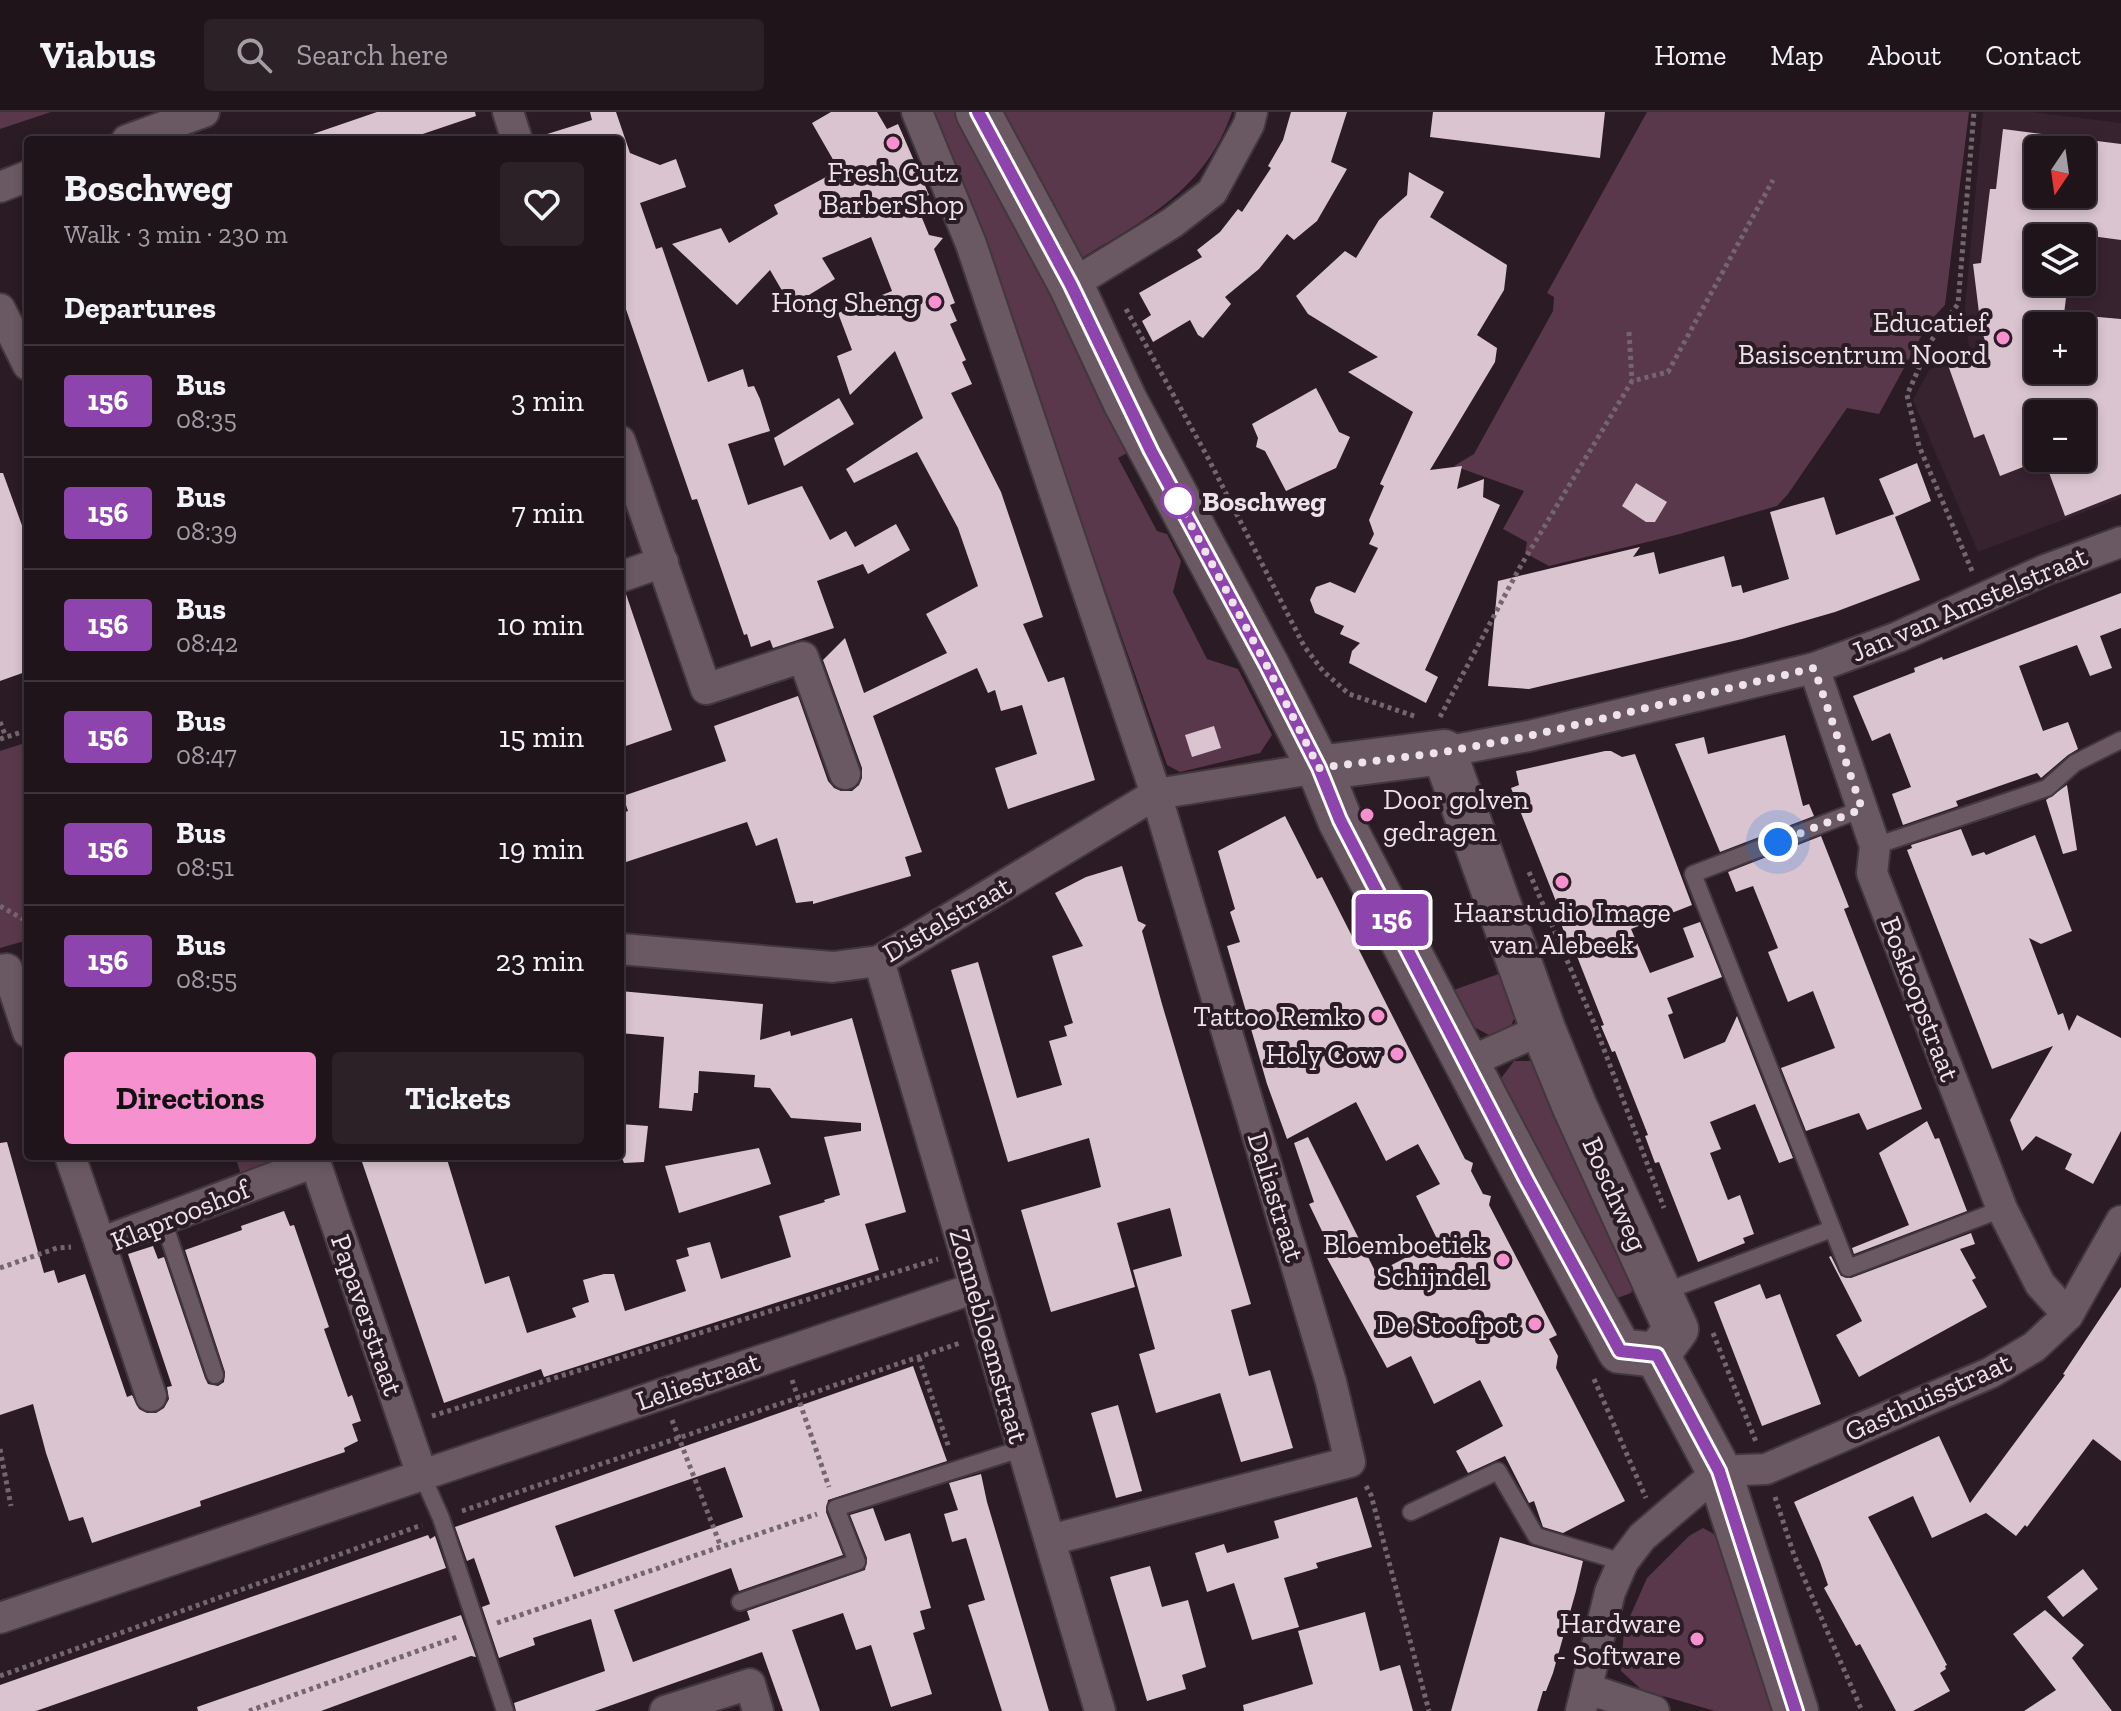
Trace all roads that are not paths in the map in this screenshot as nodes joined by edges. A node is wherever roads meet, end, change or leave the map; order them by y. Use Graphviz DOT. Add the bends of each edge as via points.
graph roads {
  1 [pos="204,112"];
  2 [pos="508,112"];
  3 [pos="917,112"];
  4 [pos="978,112"];
  5 [pos="1252,112"];
  6 [pos="138,136"];
  7 [pos="516,136"];
  8 [pos="24,178"];
  9 [pos="0,187"];
  10 [pos="1087,276"];
  11 [pos="0,309"];
  12 [pos="24,357"];
  13 [pos="624,452"];
  14 [pos="2121,542"];
  15 [pos="663,562"];
  16 [pos="624,576"];
  17 [pos="1814,668"];
  18 [pos="1434,731"];
  19 [pos="2121,740"];
  20 [pos="1319,768"];
  21 [pos="845,774"];
  22 [pos="1156,794"];
  23 [pos="1862,809"];
  24 [pos="1875,846"];
  25 [pos="624,949"];
  26 [pos="879,961"];
  27 [pos="0,970"];
  28 [pos="24,1020"];
  29 [pos="1543,1029"];
  30 [pos="1467,1063"];
  31 [pos="71,1160"];
  32 [pos="311,1160"];
  33 [pos="314,1160"];
  34 [pos="2002,1209"];
  35 [pos="162,1217"];
  36 [pos="2121,1221"];
  37 [pos="1832,1229"];
  38 [pos="100,1243"];
  39 [pos="975,1288"];
  40 [pos="1676,1288"];
  41 [pos="2068,1315"];
  42 [pos="1657,1355"];
  43 [pos="215,1375"];
  44 [pos="151,1396"];
  45 [pos="1021,1449"];
  46 [pos="1719,1471"];
  47 [pos="422,1475"];
  48 [pos="1411,1512"];
  49 [pos="1050,1540"];
  50 [pos="1623,1562"];
  51 [pos="740,1602"];
  52 [pos="0,1618"];
  53 [pos="1585,1700"];
  54 [pos="505,1711"];
  55 [pos="665,1711"];
  56 [pos="758,1711"];
  57 [pos="1100,1711"];
  58 [pos="1654,1711"];
  59 [pos="1796,1711"];
  1 -- 6 [label="street"];
  2 -- 7 [label="street"];
  3 -- 22 [label="street" via="971,244"];
  4 -- 10 [label="street"];
  5 -- 10 [label="street" via="1212,192"];
  8 -- 9 [label="street"];
  10 -- 20 [label="street" via="1125,401"];
  11 -- 12 [label="street"];
  13 -- 15 [label="street"];
  14 -- 17 [label="street, Jan van Amstelstraat"];
  15 -- 16 [label="street"];
  15 -- 21 [label="street" via="706,689 803,657"];
  17 -- 18 [label="street, Jan van Amstelstraat" via="1529,736"];
  17 -- 23 [label="street, Boskoopstraat"];
  18 -- 20 [label="street"];
  18 -- 29 [label="street, Boschweg"];
  19 -- 24 [label="lane" via="2075,763 2047,788"];
  20 -- 22 [label="street"];
  20 -- 30 [label="street" via="1340,820"];
  22 -- 26 [label="street, Distelstraat"];
  22 -- 49 [label="street, Daliastraat" via="1327,1367 1350,1462"];
  23 -- 24 [label="street, Boskoopstraat"];
  23 -- 37 [label="lane" via="1693,874"];
  24 -- 34 [label="street, Boskoopstraat" via="1872,873"];
  25 -- 26 [label="street, Distelstraat" via="833,967"];
  26 -- 39 [label="street, Zonnebloemstraat"];
  27 -- 28 [label="street" via="7,969"];
  29 -- 30 [label="street"];
  29 -- 40 [label="street, Boschweg"];
  30 -- 42 [label="street" via="1620,1351"];
  31 -- 38 [label="street"];
  32 -- 35 [label="street, Klaprooshof"];
  33 -- 47 [label="street, Papaverstraat"];
  34 -- 37 [label="lane" via="1848,1268"];
  34 -- 41 [label="street, Boskoopstraat" via="2040,1284"];
  35 -- 38 [label="street, Klaprooshof"];
  35 -- 43 [label="lane"];
  36 -- 41 [label="street, Gasthuisstraat"];
  37 -- 40 [label="lane"];
  38 -- 44 [label="street, Klaprooshof"];
  39 -- 45 [label="street, Zonnebloemstraat"];
  39 -- 47 [label="street, Leliestraat"];
  40 -- 42 [label="street, Boschweg" via="1676,1329"];
  41 -- 46 [label="street, Gasthuisstraat" via="2034,1347 1990,1373 1766,1469"];
  42 -- 46 [label="street"];
  45 -- 49 [label="street, Zonnebloemstraat"];
  45 -- 51 [label="lane" via="836,1508 857,1562"];
  46 -- 50 [label="street" via="1642,1537"];
  46 -- 59 [label="street"];
  47 -- 52 [label="street, Leliestraat"];
  47 -- 54 [label="lane"];
  48 -- 50 [label="lane" via="1498,1471 1536,1536"];
  49 -- 57 [label="street, Zonnebloemstraat"];
  50 -- 53 [label="street" via="1610,1592"];
  53 -- 58 [label="street"];
  55 -- 56 [label="street" via="750,1684"];
}
